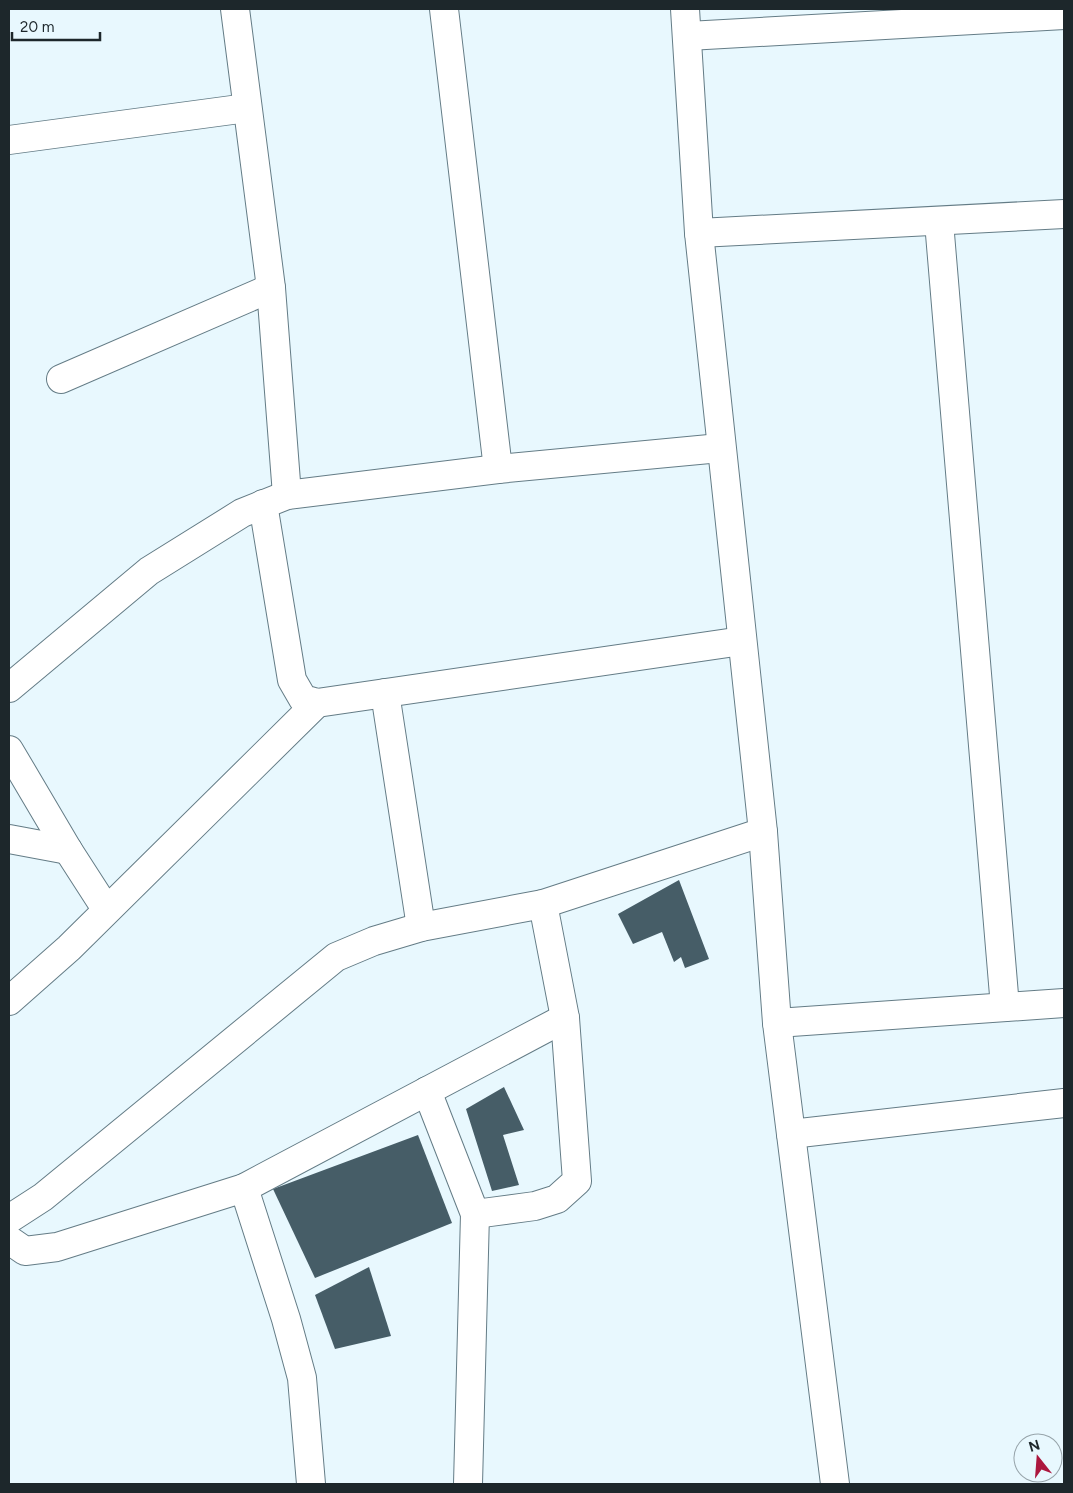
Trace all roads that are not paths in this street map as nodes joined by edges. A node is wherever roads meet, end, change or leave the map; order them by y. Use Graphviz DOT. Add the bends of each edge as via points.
graph roads {
  1 [pos="235,9"];
  2 [pos="444,9"];
  3 [pos="685,9"];
  4 [pos="1064,15"];
  5 [pos="688,36"];
  6 [pos="247,108"];
  7 [pos="9,140"];
  8 [pos="1064,214"];
  9 [pos="939,222"];
  10 [pos="699,233"];
  11 [pos="271,288"];
  12 [pos="62,379"];
  13 [pos="720,448"];
  14 [pos="498,469"];
  15 [pos="275,499"];
  16 [pos="742,641"];
  17 [pos="9,688"];
  18 [pos="385,693"];
  19 [pos="317,703"];
  20 [pos="9,750"];
  21 [pos="763,832"];
  22 [pos="9,839"];
  23 [pos="68,850"];
  24 [pos="543,904"];
  25 [pos="106,909"];
  26 [pos="421,927"];
  27 [pos="9,1001"];
  28 [pos="1064,1003"];
  29 [pos="1005,1006"];
  30 [pos="565,1018"];
  31 [pos="777,1023"];
  32 [pos="427,1091"];
  33 [pos="1064,1104"];
  34 [pos="791,1134"];
  35 [pos="244,1188"];
  36 [pos="475,1214"];
  37 [pos="9,1219"];
  38 [pos="9,1240"];
  39 [pos="310,1484"];
  40 [pos="468,1484"];
  41 [pos="836,1484"];
  1 -- 6 [label="street"];
  2 -- 14 [label="street"];
  3 -- 5 [label="street"];
  4 -- 5 [label="street"];
  5 -- 10 [label="street"];
  6 -- 7 [label="street"];
  6 -- 11 [label="street"];
  8 -- 9 [label="street"];
  9 -- 10 [label="street"];
  9 -- 29 [label="street"];
  10 -- 13 [label="street"];
  11 -- 12 [label="street"];
  11 -- 15 [label="street"];
  13 -- 14 [label="street"];
  13 -- 16 [label="street"];
  14 -- 15 [label="street"];
  15 -- 17 [label="street" via="242,513 149,571"];
  15 -- 19 [label="street" via="292,680 303,699"];
  16 -- 18 [label="street"];
  16 -- 21 [label="street"];
  18 -- 19 [label="street"];
  18 -- 26 [label="street"];
  19 -- 25 [label="street"];
  20 -- 23 [label="street"];
  21 -- 24 [label="street"];
  21 -- 31 [label="street"];
  22 -- 23 [label="street"];
  23 -- 25 [label="street"];
  24 -- 26 [label="street"];
  24 -- 30 [label="street"];
  25 -- 27 [label="street" via="69,948"];
  26 -- 37 [label="street" via="336,957 43,1197"];
  28 -- 29 [label="street"];
  29 -- 31 [label="street"];
  30 -- 32 [label="street"];
  30 -- 36 [label="street" via="577,1181 557,1199 536,1206"];
  31 -- 34 [label="street"];
  32 -- 35 [label="street"];
  32 -- 36 [label="street"];
  33 -- 34 [label="street"];
  34 -- 41 [label="street"];
  35 -- 38 [label="street" via="57,1247 25,1251"];
  35 -- 39 [label="street" via="302,1378"];
  36 -- 40 [label="street"];
}
